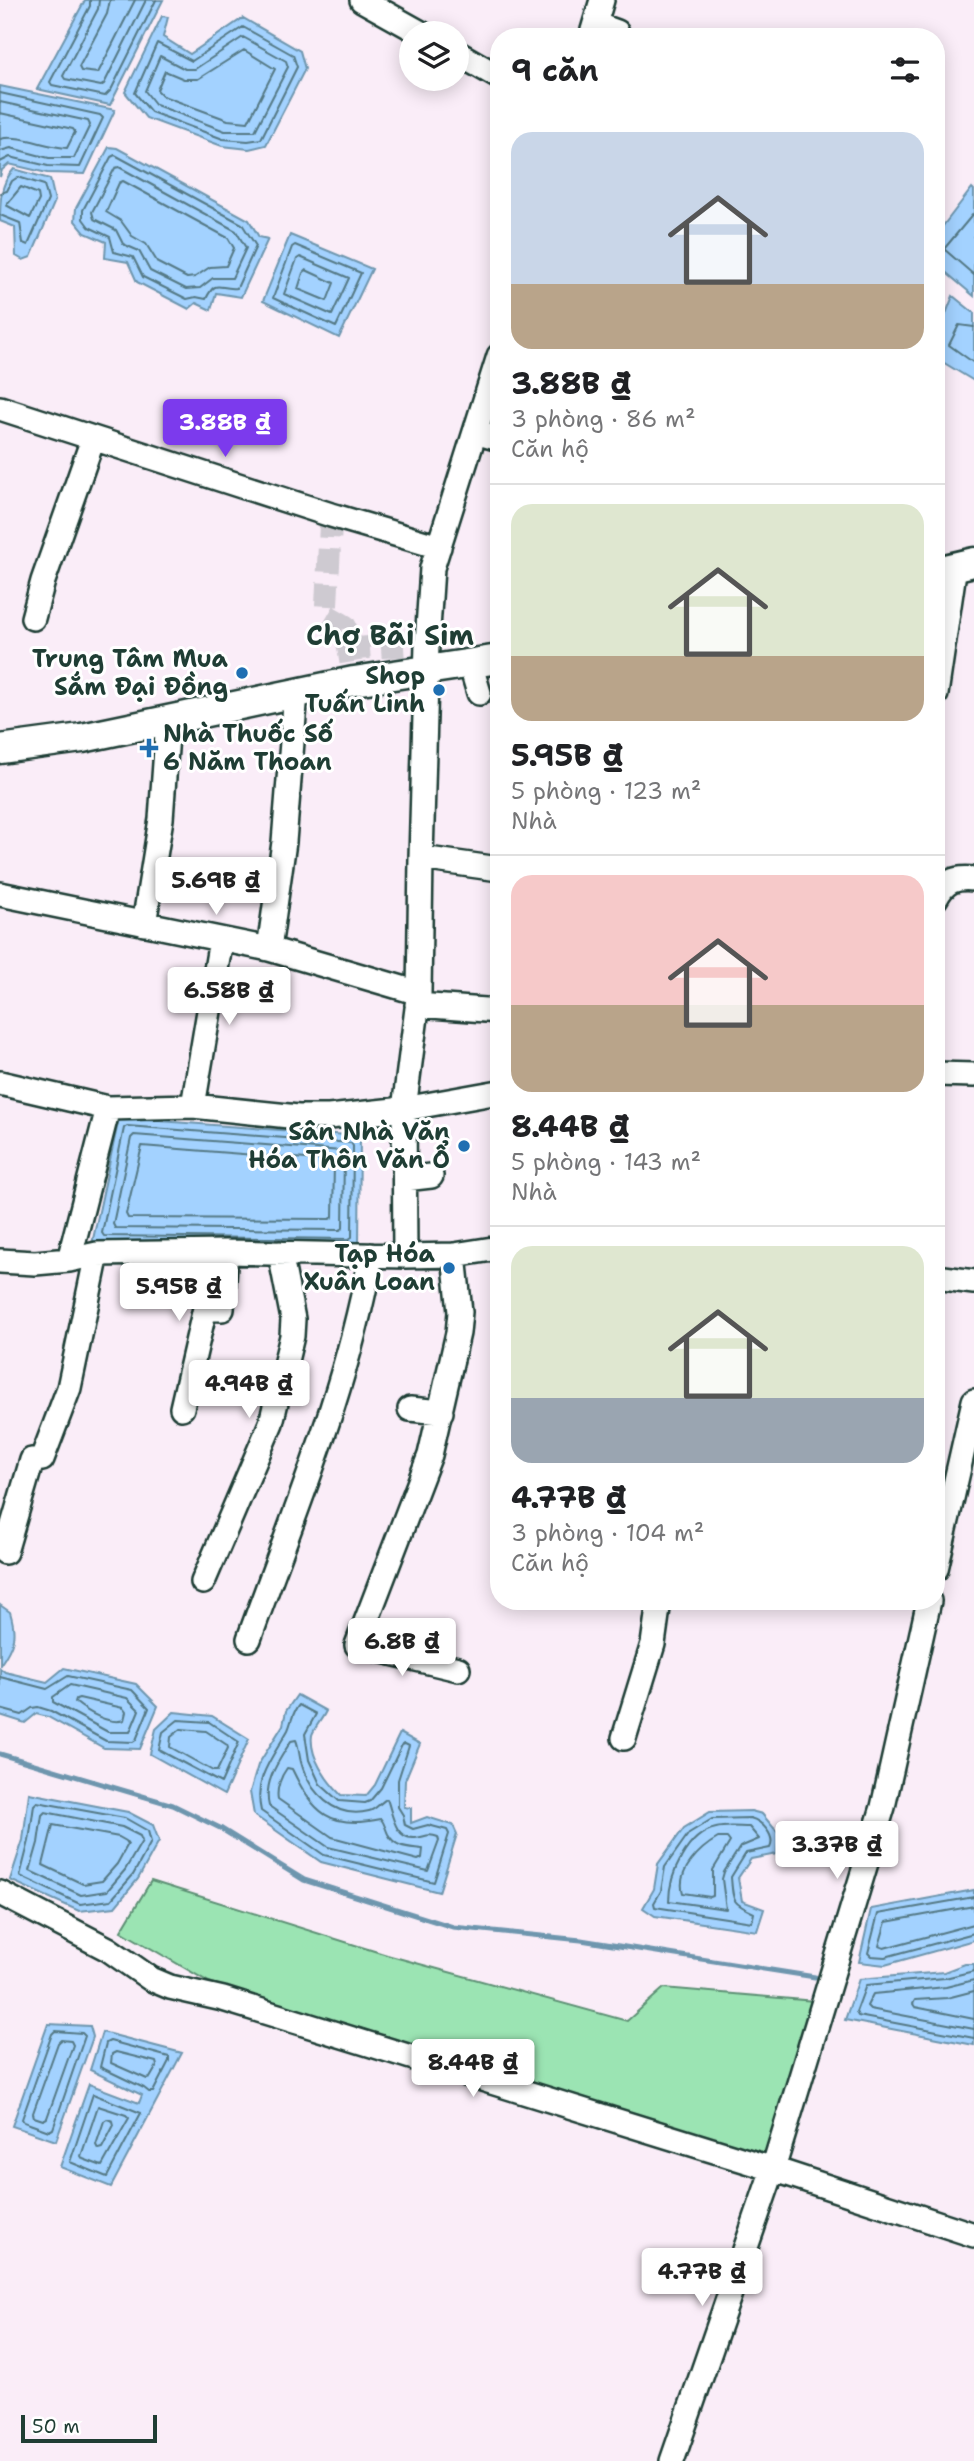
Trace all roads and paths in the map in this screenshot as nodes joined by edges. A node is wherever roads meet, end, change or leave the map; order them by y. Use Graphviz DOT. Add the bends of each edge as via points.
graph roads {
  1 [pos="362,0"];
  2 [pos="603,0"];
  3 [pos="400,21"];
  4 [pos="594,28"];
  5 [pos="469,60"];
  6 [pos="490,72"];
  7 [pos="490,384"];
  8 [pos="0,408"];
  9 [pos="475,432"];
  10 [pos="490,436"];
  11 [pos="93,439"];
  12 [pos="439,547"];
  13 [pos="955,566"];
  14 [pos="33,618"];
  15 [pos="945,633"];
  16 [pos="490,660"];
  17 [pos="470,663"];
  18 [pos="427,670"];
  19 [pos="296,692"];
  20 [pos="479,693"];
  21 [pos="168,721"];
  22 [pos="0,749"];
  23 [pos="421,858"];
  24 [pos="490,868"];
  25 [pos="974,879"];
  26 [pos="945,885"];
  27 [pos="0,894"];
  28 [pos="144,924"];
  29 [pos="221,940"];
  30 [pos="269,949"];
  31 [pos="418,999"];
  32 [pos="490,1010"];
  33 [pos="945,1074"];
  34 [pos="974,1075"];
  35 [pos="0,1083"];
  36 [pos="490,1094"];
  37 [pos="193,1105"];
  38 [pos="108,1108"];
  39 [pos="404,1108"];
  40 [pos="431,1176"];
  41 [pos="405,1179"];
  42 [pos="490,1249"];
  43 [pos="226,1252"];
  44 [pos="280,1253"];
  45 [pos="97,1254"];
  46 [pos="371,1255"];
  47 [pos="454,1255"];
  48 [pos="405,1256"];
  49 [pos="69,1260"];
  50 [pos="0,1261"];
  51 [pos="945,1278"];
  52 [pos="974,1282"];
  53 [pos="974,1401"];
  54 [pos="182,1408"];
  55 [pos="410,1409"];
  56 [pos="441,1412"];
  57 [pos="945,1529"];
  58 [pos="5,1552"];
  59 [pos="203,1581"];
  60 [pos="658,1610"];
  61 [pos="927,1610"];
  62 [pos="248,1639"];
  63 [pos="458,1670"];
  64 [pos="625,1738"];
  65 [pos="0,1893"];
  66 [pos="773,2169"];
  67 [pos="974,2235"];
  68 [pos="672,2461"];
  1 -- 3 [label="street"];
  2 -- 4 [label="street"];
  5 -- 6 [label="street"];
  7 -- 9 [label="street"];
  8 -- 11 [label="street"];
  9 -- 10 [label="street"];
  9 -- 12 [label="street"];
  11 -- 12 [label="street"];
  11 -- 14 [label="street"];
  12 -- 18 [label="street" via="432,568"];
  13 -- 15 [label="street"];
  16 -- 17 [label="main road"];
  17 -- 18 [label="main road"];
  17 -- 20 [label="street"];
  18 -- 19 [label="main road"];
  18 -- 23 [label="street"];
  19 -- 21 [label="main road"];
  19 -- 30 [label="street" via="284,842"];
  21 -- 22 [label="main road"];
  21 -- 28 [label="street" via="161,819"];
  23 -- 24 [label="street"];
  23 -- 31 [label="street"];
  25 -- 26 [label="street" via="961,878"];
  27 -- 28 [label="street"];
  28 -- 29 [label="street"];
  29 -- 30 [label="street"];
  29 -- 37 [label="street"];
  30 -- 31 [label="street"];
  31 -- 32 [label="street"];
  31 -- 39 [label="street"];
  33 -- 34 [label="street"];
  35 -- 38 [label="street"];
  36 -- 39 [label="street"];
  37 -- 38 [label="street"];
  37 -- 39 [label="street" via="298,1117"];
  38 -- 49 [label="street"];
  39 -- 41 [label="street"];
  40 -- 41 [label="street"];
  41 -- 48 [label="street"];
  42 -- 47 [label="street"];
  43 -- 44 [label="street"];
  43 -- 45 [label="street"];
  43 -- 54 [label="street" via="222,1309 205,1308"];
  44 -- 46 [label="street"];
  44 -- 59 [label="street" via="293,1319 280,1386 267,1434"];
  45 -- 49 [label="street"];
  45 -- 58 [label="street" via="65,1403 42,1458 32,1460"];
  46 -- 48 [label="street"];
  46 -- 62 [label="street" via="362,1309 329,1418"];
  47 -- 48 [label="street"];
  47 -- 56 [label="street" via="460,1312"];
  49 -- 50 [label="street"];
  51 -- 52 [label="street"];
  53 -- 57 [label="street"];
  55 -- 56 [label="street"];
  56 -- 63 [label="street" via="430,1455 358,1645"];
  60 -- 64 [label="street" via="653,1644"];
  61 -- 66 [label="street" via="883,1807"];
  65 -- 66 [label="street" via="170,1987 223,1999"];
  66 -- 67 [label="street"];
  66 -- 68 [label="street"];
}
